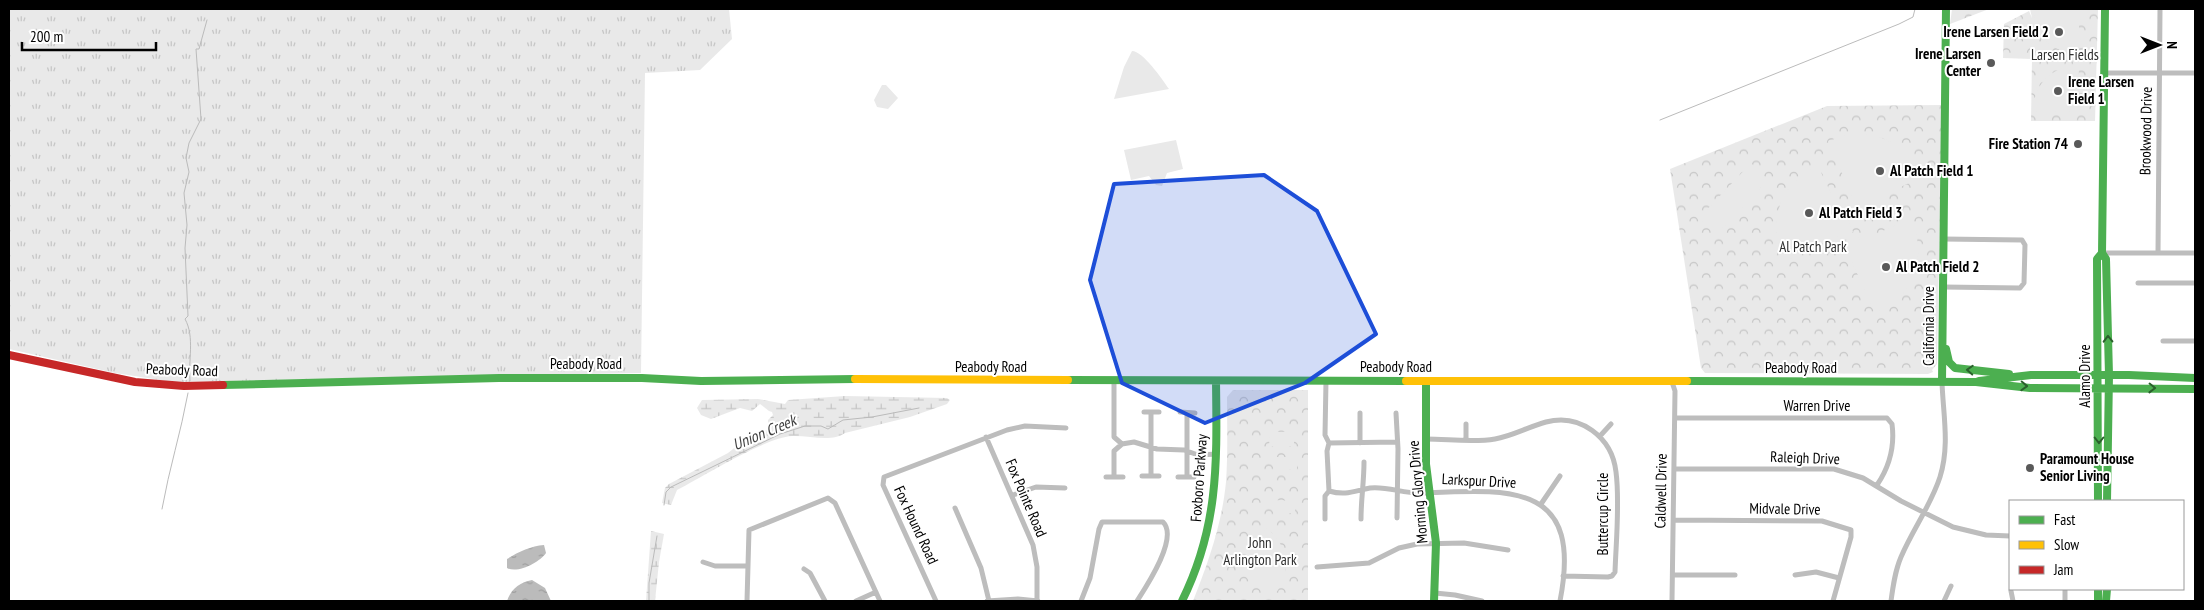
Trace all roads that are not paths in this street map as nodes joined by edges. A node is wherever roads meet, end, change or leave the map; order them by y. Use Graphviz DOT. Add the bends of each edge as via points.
graph roads {
  1 [pos="1946,9"];
  2 [pos="2105,9"];
  3 [pos="2160,9"];
  4 [pos="2105,73"];
  5 [pos="2159,73"];
  6 [pos="2195,73"];
  7 [pos="1944,240"];
  8 [pos="2102,253"];
  9 [pos="2158,253"];
  10 [pos="2195,253"];
  11 [pos="2138,283"];
  12 [pos="2195,283"];
  13 [pos="1943,287"];
  14 [pos="1943,318"];
  15 [pos="2163,341"];
  16 [pos="2195,341"];
  17 [pos="9,355"];
  18 [pos="2099,374"];
  19 [pos="2109,375"];
  20 [pos="2018,376"];
  21 [pos="2195,378"];
  22 [pos="1114,380"];
  23 [pos="1216,381"];
  24 [pos="1326,381"];
  25 [pos="1426,381"];
  26 [pos="1672,382"];
  27 [pos="1942,382"];
  28 [pos="1976,382"];
  29 [pos="2099,387"];
  30 [pos="2108,388"];
  31 [pos="2195,389"];
  32 [pos="1144,412"];
  33 [pos="1151,412"];
  34 [pos="1159,412"];
  35 [pos="1180,412"];
  36 [pos="1187,412"];
  37 [pos="1195,413"];
  38 [pos="1360,413"];
  39 [pos="1396,413"];
  40 [pos="1675,418"];
  41 [pos="1466,424"];
  42 [pos="1611,424"];
  43 [pos="1066,428"];
  44 [pos="1600,436"];
  45 [pos="986,437"];
  46 [pos="1426,440"];
  47 [pos="1466,440"];
  48 [pos="1396,442"];
  49 [pos="1329,443"];
  50 [pos="1360,443"];
  51 [pos="1122,444"];
  52 [pos="1151,447"];
  53 [pos="1187,451"];
  54 [pos="1217,454"];
  55 [pos="1364,462"];
  56 [pos="1674,469"];
  57 [pos="1142,476"];
  58 [pos="1151,476"];
  59 [pos="1159,476"];
  60 [pos="1560,476"];
  61 [pos="1106,477"];
  62 [pos="1114,477"];
  63 [pos="1123,477"];
  64 [pos="1178,477"];
  65 [pos="1187,477"];
  66 [pos="1194,477"];
  67 [pos="1877,485"];
  68 [pos="1065,488"];
  69 [pos="1398,490"];
  70 [pos="1329,491"];
  71 [pos="1362,491"];
  72 [pos="1430,492"];
  73 [pos="1013,495"];
  74 [pos="2098,500"];
  75 [pos="2107,500"];
  76 [pos="1542,504"];
  77 [pos="955,508"];
  78 [pos="1924,512"];
  79 [pos="1326,518"];
  80 [pos="1397,518"];
  81 [pos="1361,519"];
  82 [pos="1674,520"];
  83 [pos="2009,536"];
  84 [pos="1436,543"];
  85 [pos="1508,550"];
  86 [pos="703,562"];
  87 [pos="747,566"];
  88 [pos="1317,567"];
  89 [pos="804,569"];
  90 [pos="1673,575"];
  91 [pos="1735,575"];
  92 [pos="1795,575"];
  93 [pos="1563,576"];
  94 [pos="1839,578"];
  95 [pos="1951,586"];
  96 [pos="2011,591"];
  97 [pos="876,592"];
  98 [pos="1435,593"];
  99 [pos="747,601"];
  100 [pos="825,601"];
  101 [pos="856,601"];
  102 [pos="880,601"];
  103 [pos="936,601"];
  104 [pos="988,601"];
  105 [pos="1038,601"];
  106 [pos="1081,601"];
  107 [pos="1137,601"];
  108 [pos="1182,601"];
  109 [pos="1434,601"];
  110 [pos="1482,601"];
  111 [pos="1560,601"];
  112 [pos="1672,601"];
  113 [pos="1834,601"];
  114 [pos="1891,601"];
  115 [pos="1944,601"];
  116 [pos="2013,601"];
  1 -- 7 [label="main road, California Drive"];
  2 -- 4 [label="main road, Alamo Drive"];
  3 -- 5 [label="street, Brookwood Drive"];
  4 -- 5 [label="street"];
  4 -- 8 [label="main road, Alamo Drive"];
  5 -- 6 [label="street"];
  5 -- 9 [label="street, Brookwood Drive"];
  7 -- 13 [label="main road, California Drive"];
  7 -- 13 [label="street" via="2022,240 2025,245 2024,283 2020,288"];
  8 -- 9 [label="street"];
  8 -- 18 [label="main road, Alamo Drive" via="2097,259"];
  19 -- 8 [label="main road, Alamo Drive, one-way" via="2106,259"];
  9 -- 10 [label="street"];
  11 -- 12 [label="street"];
  13 -- 14 [label="main road, California Drive"];
  20 -- 14 [label="main road, one-way" via="1953,367 1947,356"];
  14 -- 27 [label="main road, California Drive"];
  15 -- 16 [label="street"];
  17 -- 22 [label="main road, Peabody Road" via="135,382 184,386 523,378"];
  18 -- 19 [label="main road, Peabody Road"];
  18 -- 20 [label="main road, Peabody Road"];
  18 -- 29 [label="main road, Alamo Drive"];
  19 -- 21 [label="main road, Peabody Road"];
  19 -- 30 [label="main road, Alamo Drive"];
  20 -- 28 [label="main road, Peabody Road"];
  22 -- 23 [label="main road, Peabody Road"];
  22 -- 51 [label="street" via="1114,437"];
  23 -- 24 [label="main road, Peabody Road"];
  23 -- 54 [label="main road, Foxboro Parkway"];
  24 -- 25 [label="main road, Peabody Road"];
  24 -- 49 [label="street" via="1325,435"];
  25 -- 26 [label="main road, Peabody Road"];
  25 -- 46 [label="main road, Morning Glory Drive"];
  26 -- 27 [label="main road, Peabody Road"];
  26 -- 40 [label="street, Caldwell Drive"];
  27 -- 28 [label="main road, Peabody Road"];
  27 -- 78 [label="street, California Drive" via="1945,454 1938,483"];
  28 -- 29 [label="main road, Peabody Road, one-way"];
  29 -- 30 [label="main road, Peabody Road"];
  29 -- 74 [label="main road, Alamo Drive, one-way"];
  30 -- 31 [label="main road, Peabody Road, one-way"];
  30 -- 75 [label="main road, Alamo Drive"];
  32 -- 33 [label="street"];
  33 -- 34 [label="street"];
  33 -- 52 [label="street"];
  35 -- 36 [label="street"];
  36 -- 37 [label="street"];
  36 -- 53 [label="street"];
  38 -- 50 [label="street"];
  39 -- 48 [label="street"];
  40 -- 56 [label="street, Caldwell Drive"];
  40 -- 67 [label="street, Warren Drive" via="1887,418 1892,424 1892,452"];
  41 -- 47 [label="street"];
  42 -- 44 [label="street"];
  43 -- 45 [label="street" via="1025,426"];
  44 -- 47 [label="street" via="1582,424 1559,420 1500,438"];
  44 -- 93 [label="street, Buttercup Circle" via="1609,448 1616,472 1615,572 1608,577"];
  45 -- 73 [label="street, Fox Pointe Road"];
  45 -- 103 [label="street, Fox Hound Road" via="888,474 883,481"];
  46 -- 47 [label="street"];
  46 -- 72 [label="main road, Morning Glory Drive"];
  48 -- 50 [label="street"];
  48 -- 69 [label="street"];
  49 -- 50 [label="street"];
  49 -- 70 [label="street"];
  51 -- 52 [label="street" via="1134,442"];
  51 -- 62 [label="street" via="1114,451"];
  52 -- 53 [label="street"];
  52 -- 58 [label="street"];
  53 -- 54 [label="street" via="1198,455"];
  53 -- 65 [label="street"];
  54 -- 108 [label="main road, Foxboro Parkway" via="1214,507 1209,530 1196,574"];
  55 -- 71 [label="street"];
  56 -- 67 [label="street, Raleigh Drive" via="1834,469"];
  56 -- 82 [label="street, Caldwell Drive"];
  57 -- 58 [label="street"];
  58 -- 59 [label="street"];
  60 -- 76 [label="street"];
  61 -- 62 [label="street"];
  62 -- 63 [label="street"];
  64 -- 65 [label="street"];
  65 -- 66 [label="street"];
  67 -- 78 [label="street, Raleigh Drive"];
  68 -- 73 [label="street" via="1036,487"];
  69 -- 71 [label="street, Larkspur Drive" via="1370,488"];
  69 -- 72 [label="street, Larkspur Drive" via="1404,493"];
  69 -- 80 [label="street"];
  70 -- 71 [label="street, Larkspur Drive"];
  70 -- 79 [label="street" via="1325,496"];
  71 -- 81 [label="street"];
  72 -- 76 [label="street, Larkspur Drive" via="1510,494"];
  72 -- 84 [label="main road, Morning Glory Drive"];
  73 -- 105 [label="street, Fox Pointe Road" via="1033,545"];
  76 -- 93 [label="street" via="1555,518 1559,528 1564,546"];
  77 -- 104 [label="street" via="981,568"];
  78 -- 83 [label="street, Raleigh Drive" via="1953,527"];
  78 -- 114 [label="street, California Drive" via="1896,569"];
  82 -- 90 [label="street, Caldwell Drive"];
  82 -- 94 [label="street, Midvale Drive" via="1822,521 1840,525 1851,530 1852,537"];
  84 -- 85 [label="street" via="1464,542"];
  84 -- 88 [label="street" via="1399,548 1369,563"];
  84 -- 98 [label="main road, Morning Glory Drive"];
  86 -- 87 [label="street" via="715,566"];
  87 -- 97 [label="street" via="751,528 830,499 836,504"];
  87 -- 99 [label="street"];
  89 -- 100 [label="street" via="810,572"];
  90 -- 91 [label="street"];
  90 -- 112 [label="street, Caldwell Drive"];
  92 -- 94 [label="street" via="1816,572"];
  93 -- 111 [label="street"];
  94 -- 113 [label="street, Midvale Drive"];
  95 -- 115 [label="street"];
  96 -- 116 [label="street"];
  97 -- 101 [label="street"];
  97 -- 102 [label="street"];
  98 -- 109 [label="main road, Morning Glory Drive"];
  98 -- 110 [label="street"];
  104 -- 105 [label="street"];
  106 -- 107 [label="street" via="1090,578 1102,522 1163,522 1166,532 1160,562"];
}
